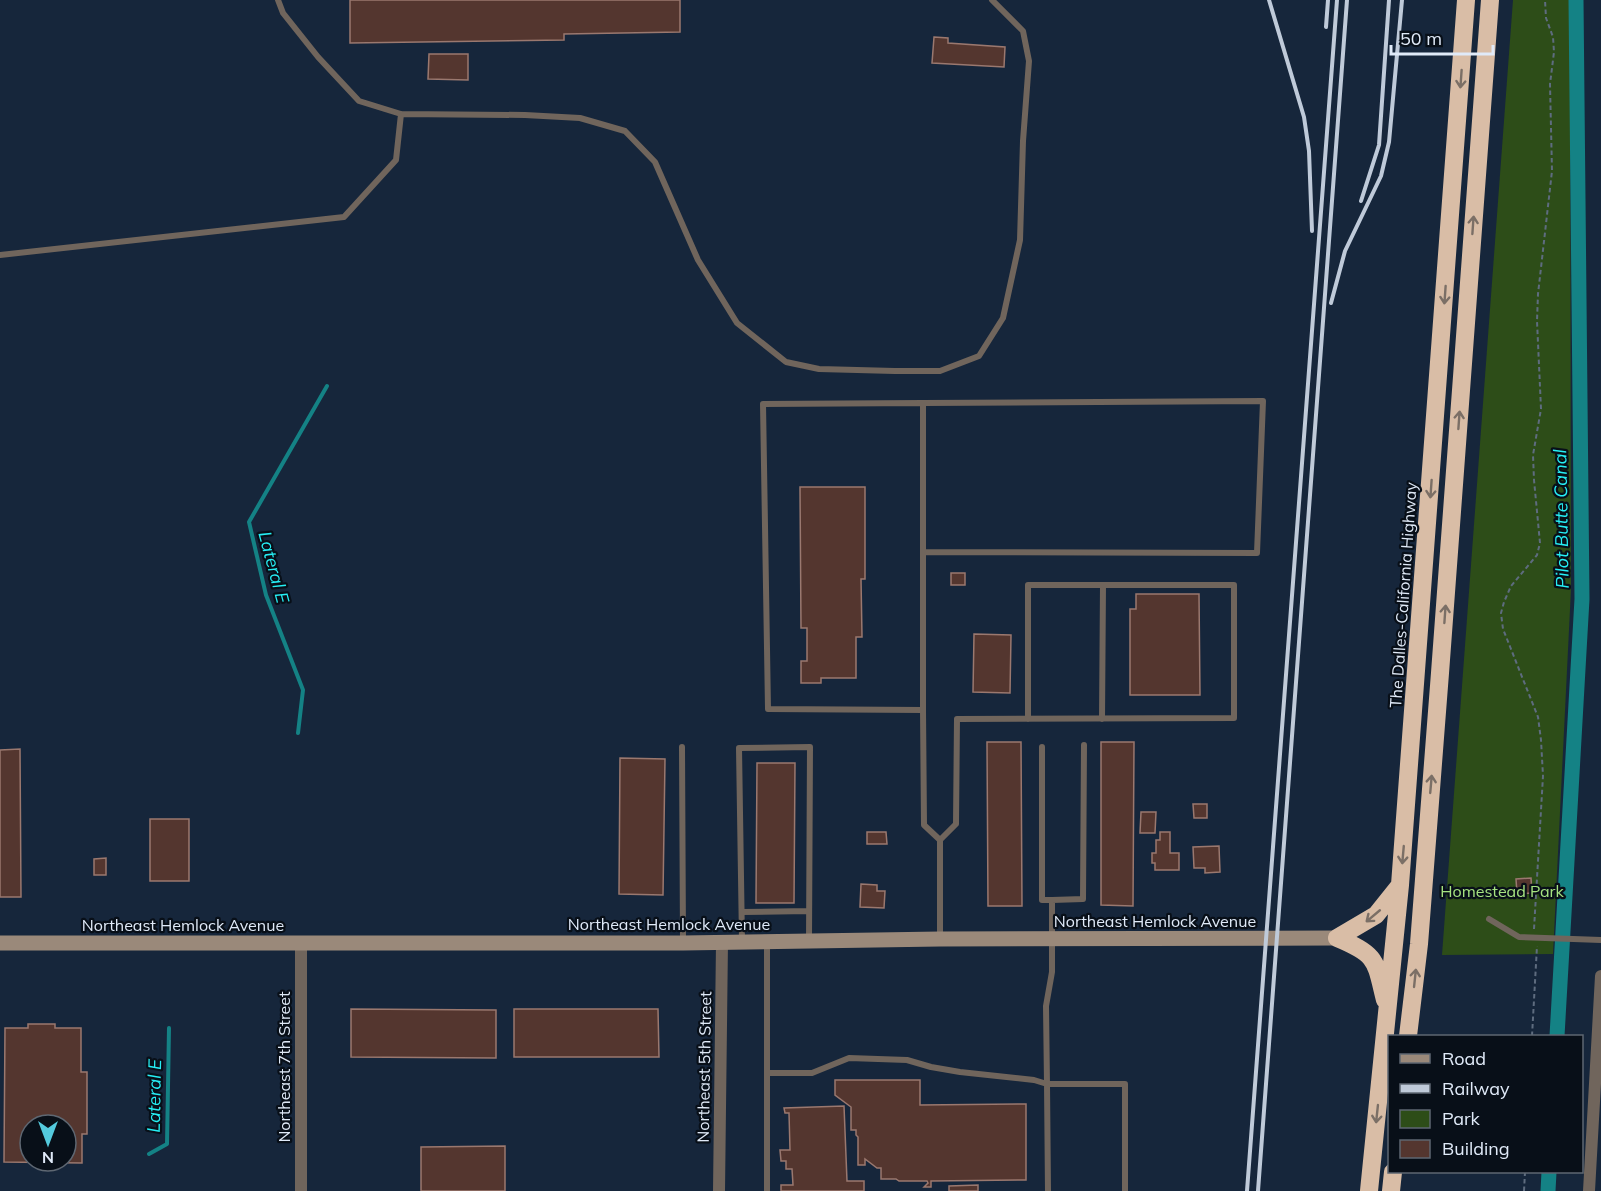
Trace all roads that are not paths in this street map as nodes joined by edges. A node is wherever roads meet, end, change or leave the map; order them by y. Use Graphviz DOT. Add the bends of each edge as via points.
graph roads {
  1 [pos="279,0"];
  2 [pos="992,0"];
  3 [pos="1466,0"];
  4 [pos="1490,0"];
  5 [pos="401,114"];
  6 [pos="0,255"];
  7 [pos="922,403"];
  8 [pos="923,552"];
  9 [pos="1103,585"];
  10 [pos="923,710"];
  11 [pos="1028,719"];
  12 [pos="1102,719"];
  13 [pos="1084,744"];
  14 [pos="682,747"];
  15 [pos="1042,747"];
  16 [pos="940,840"];
  17 [pos="1400,885"];
  18 [pos="1052,900"];
  19 [pos="808,911"];
  20 [pos="742,912"];
  21 [pos="1490,919"];
  22 [pos="1337,938"];
  23 [pos="940,939"];
  24 [pos="1052,940"];
  25 [pos="1601,940"];
  26 [pos="808,941"];
  27 [pos="722,942"];
  28 [pos="742,942"];
  29 [pos="767,942"];
  30 [pos="0,943"];
  31 [pos="301,943"];
  32 [pos="683,943"];
  33 [pos="1601,976"];
  34 [pos="1388,1014"];
  35 [pos="1408,1035"];
  36 [pos="767,1073"];
  37 [pos="1047,1084"];
  38 [pos="1393,1173"];
  39 [pos="301,1191"];
  40 [pos="719,1191"];
  41 [pos="767,1191"];
  42 [pos="1048,1191"];
  43 [pos="1125,1191"];
  44 [pos="1369,1191"];
  45 [pos="1391,1191"];
  46 [pos="1589,1191"];
  1 -- 5 [label="lane" via="283,13 359,101"];
  2 -- 5 [label="lane" via="1023,31 1029,61 1020,240 1004,318 979,356 940,371 819,369 786,362 737,323 698,260 655,162 625,131 580,118"];
  3 -- 17 [label="highway, The Dalles-California Highway, one-way"];
  35 -- 4 [label="highway, one-way" via="1419,944"];
  5 -- 6 [label="lane" via="396,160 344,217"];
  7 -- 8 [label="lane"];
  7 -- 8 [label="lane" via="1263,401 1257,553"];
  7 -- 10 [label="lane" via="763,404 768,709"];
  8 -- 10 [label="lane"];
  9 -- 11 [label="lane" via="1029,585"];
  9 -- 12 [label="lane"];
  9 -- 12 [label="lane" via="1234,585 1234,718"];
  10 -- 16 [label="lane" via="924,825"];
  11 -- 12 [label="lane"];
  11 -- 16 [label="lane" via="957,719 956,824"];
  13 -- 18 [label="lane" via="1083,900"];
  14 -- 32 [label="lane"];
  15 -- 18 [label="lane" via="1042,900"];
  16 -- 23 [label="lane"];
  17 -- 22 [label="highway, one-way" via="1376,915"];
  17 -- 34 [label="highway, The Dalles-California Highway"];
  18 -- 24 [label="lane"];
  19 -- 20 [label="lane"];
  19 -- 20 [label="lane" via="810,747 739,748"];
  19 -- 26 [label="lane"];
  20 -- 28 [label="lane"];
  21 -- 25 [label="lane" via="1519,937"];
  22 -- 24 [label="street, Northeast Hemlock Avenue"];
  22 -- 34 [label="highway" via="1360,948 1376,962"];
  23 -- 24 [label="street, Northeast Hemlock Avenue"];
  23 -- 26 [label="street, Northeast Hemlock Avenue"];
  24 -- 37 [label="lane" via="1046,1006"];
  26 -- 29 [label="street, Northeast Hemlock Avenue"];
  27 -- 28 [label="street, Northeast Hemlock Avenue"];
  27 -- 32 [label="street, Northeast Hemlock Avenue"];
  27 -- 40 [label="street, Northeast 5th Street"];
  28 -- 29 [label="street, Northeast Hemlock Avenue"];
  29 -- 36 [label="lane"];
  30 -- 31 [label="street, Northeast Hemlock Avenue"];
  31 -- 32 [label="street, Northeast Hemlock Avenue"];
  31 -- 39 [label="street, Northeast 7th Street"];
  33 -- 46 [label="street"];
  34 -- 44 [label="highway, The Dalles-California Highway, one-way"];
  36 -- 37 [label="lane" via="812,1073 849,1058 861,1058 907,1060"];
  36 -- 41 [label="lane"];
  37 -- 42 [label="lane"];
  37 -- 43 [label="lane" via="1125,1084"];
  38 -- 45 [label="highway"];
}
